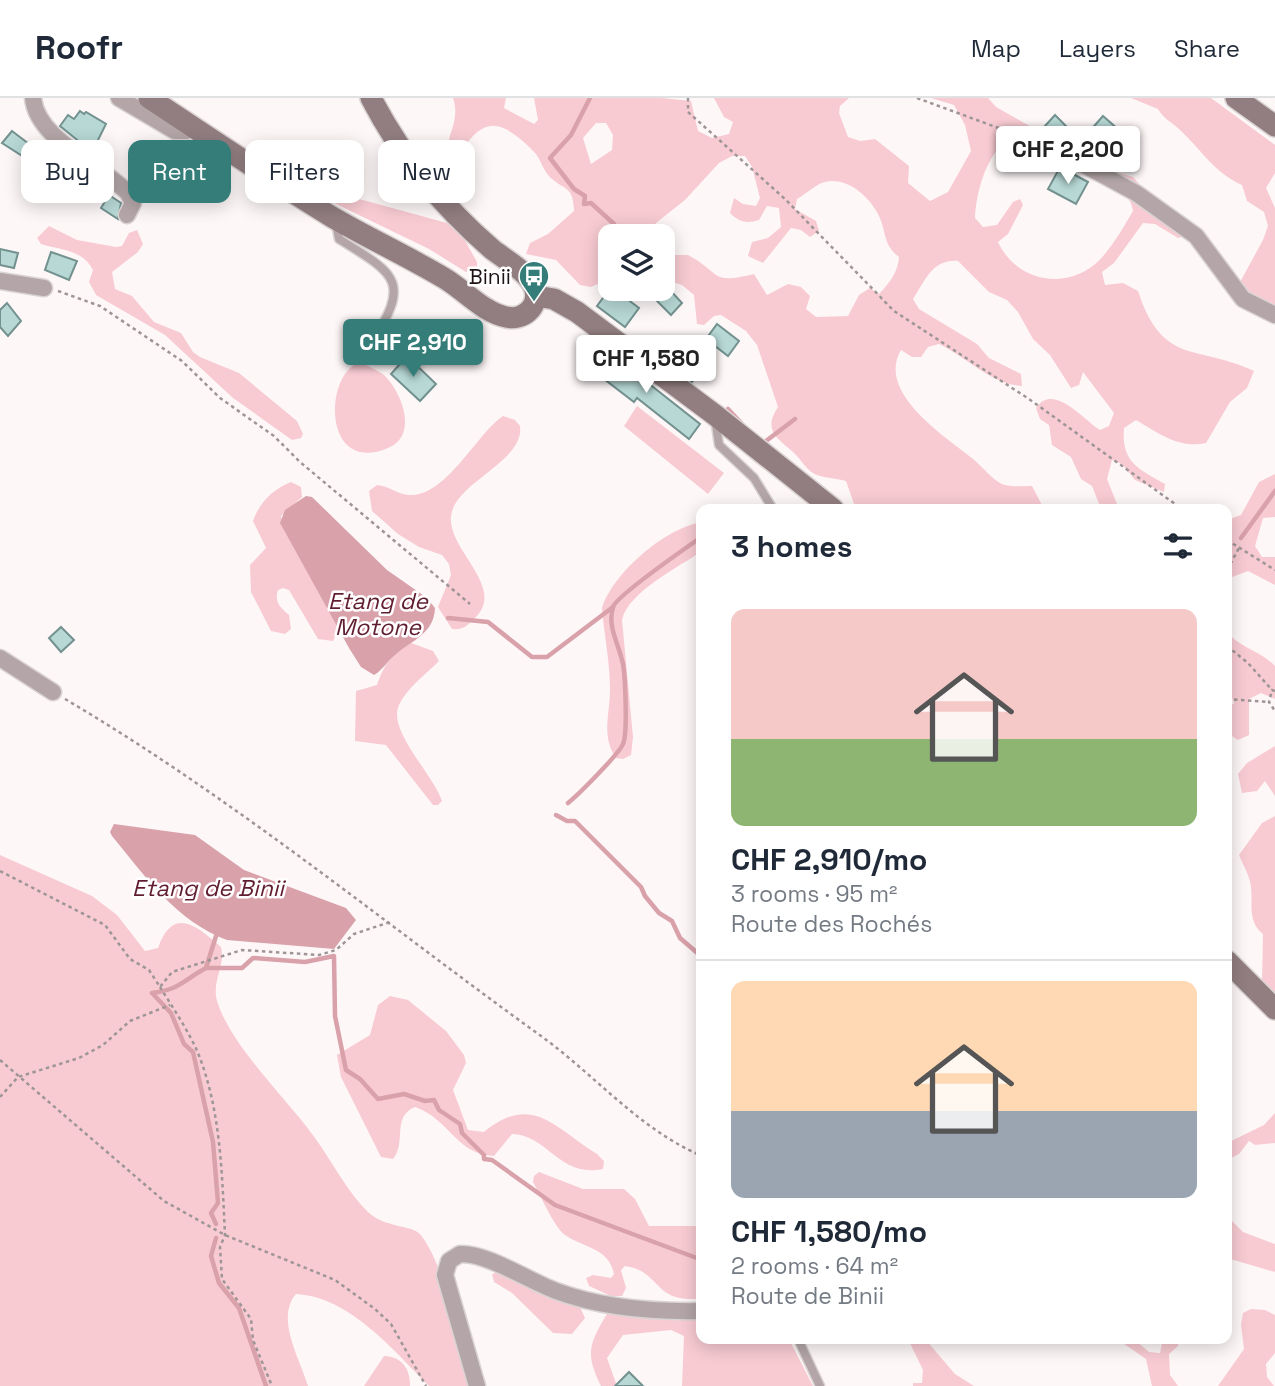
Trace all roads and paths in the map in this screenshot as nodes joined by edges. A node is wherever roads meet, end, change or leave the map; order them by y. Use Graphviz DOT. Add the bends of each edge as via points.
graph roads {
  1 [pos="33,98"];
  2 [pos="119,98"];
  3 [pos="149,98"];
  4 [pos="371,98"];
  5 [pos="688,98"];
  6 [pos="917,98"];
  7 [pos="1236,98"];
  8 [pos="1275,125"];
  9 [pos="192,126"];
  10 [pos="1055,149"];
  11 [pos="127,215"];
  12 [pos="336,219"];
  13 [pos="0,281"];
  14 [pos="44,288"];
  15 [pos="531,305"];
  16 [pos="1275,315"];
  17 [pos="371,344"];
  18 [pos="715,415"];
  19 [pos="770,504"];
  20 [pos="827,504"];
  21 [pos="1175,504"];
  22 [pos="1232,543"];
  23 [pos="1239,548"];
  24 [pos="1232,561"];
  25 [pos="1275,570"];
  26 [pos="470,604"];
  27 [pos="1232,650"];
  28 [pos="0,658"];
  29 [pos="1274,690"];
  30 [pos="53,692"];
  31 [pos="1232,699"];
  32 [pos="1269,702"];
  33 [pos="1275,711"];
  34 [pos="0,871"];
  35 [pos="390,922"];
  36 [pos="1232,966"];
  37 [pos="161,987"];
  38 [pos="170,1005"];
  39 [pos="1275,1009"];
  40 [pos="0,1060"];
  41 [pos="18,1077"];
  42 [pos="0,1097"];
  43 [pos="696,1153"];
  44 [pos="225,1235"];
  45 [pos="696,1311"];
  46 [pos="800,1344"];
  47 [pos="272,1386"];
  48 [pos="426,1386"];
  49 [pos="477,1386"];
  50 [pos="820,1386"];
  1 -- 11 [label="street" via="44,127 128,193 133,203"];
  2 -- 9 [label="street" via="175,131"];
  3 -- 9 [label="street"];
  4 -- 15 [label="street" via="394,138 436,193 531,281"];
  5 -- 21 [label="path" via="688,112 785,199 894,311 1028,398"];
  6 -- 10 [label="path"];
  7 -- 8 [label="street"];
  9 -- 12 [label="street"];
  10 -- 16 [label="street" via="1136,193 1196,236 1243,299"];
  12 -- 15 [label="street" via="443,277 497,313 513,318"];
  12 -- 17 [label="lane" via="340,239 379,264 394,288 395,302"];
  13 -- 14 [label="street"];
  14 -- 26 [label="path" via="86,299 181,362"];
  15 -- 18 [label="street" via="554,299 577,312"];
  18 -- 19 [label="lane" via="719,445 754,478"];
  18 -- 20 [label="street"];
  22 -- 23 [label="path"];
  23 -- 24 [label="path"];
  23 -- 25 [label="path"];
  27 -- 29 [label="path"];
  28 -- 30 [label="street"];
  29 -- 32 [label="path"];
  30 -- 35 [label="path" via="129,737"];
  31 -- 32 [label="path"];
  32 -- 33 [label="path"];
  34 -- 37 [label="path" via="105,925 130,959 149,970"];
  35 -- 37 [label="path" via="354,934 336,950 319,955 243,950 203,961 172,972"];
  35 -- 43 [label="path" via="656,1130"];
  36 -- 39 [label="street"];
  37 -- 38 [label="path"];
  38 -- 41 [label="path" via="130,1021 103,1045 79,1058"];
  38 -- 44 [label="path" via="198,1052 209,1089 221,1156"];
  40 -- 41 [label="path"];
  41 -- 42 [label="path"];
  41 -- 44 [label="path" via="164,1201"];
  44 -- 47 [label="path" via="220,1247 222,1279 251,1320 253,1340"];
  44 -- 48 [label="path" via="335,1280 375,1309 391,1324"];
  45 -- 49 [label="street" via="645,1310 583,1298 548,1288 479,1257 460,1254 449,1261 445,1275"];
  46 -- 50 [label="lane"];
}
